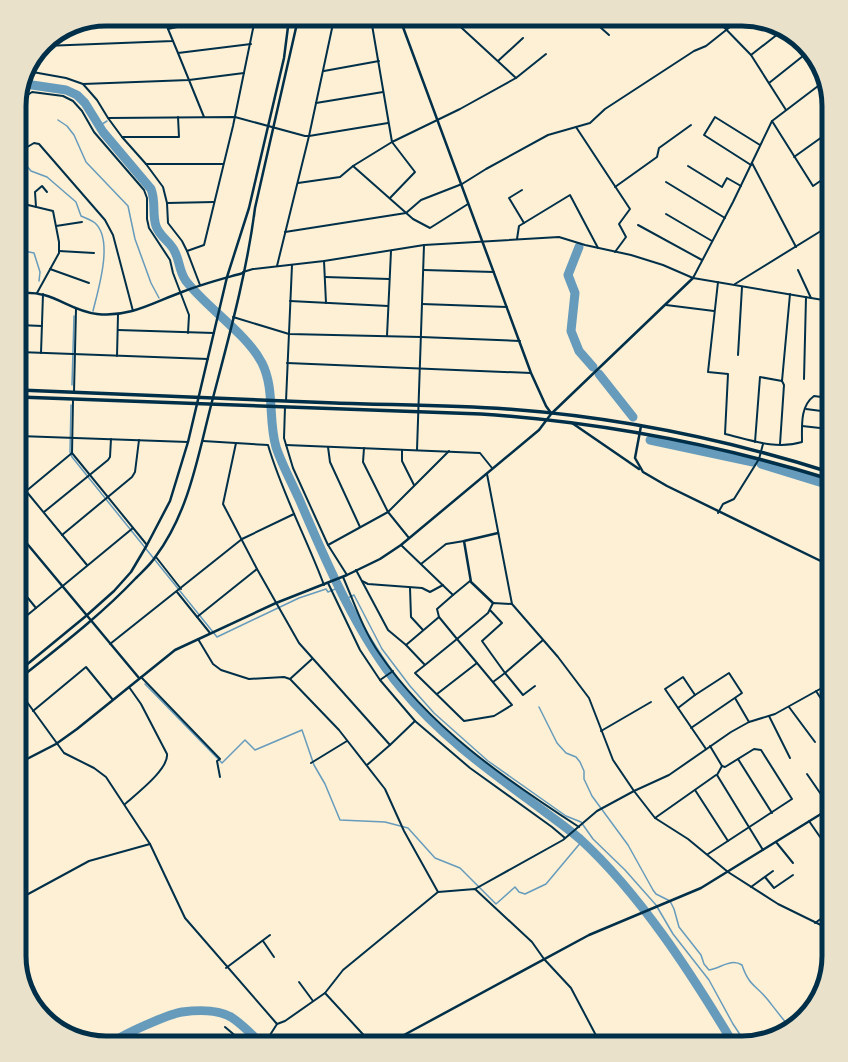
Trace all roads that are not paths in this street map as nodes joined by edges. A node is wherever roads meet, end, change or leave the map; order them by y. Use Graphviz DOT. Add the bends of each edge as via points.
graph roads {
  1 [pos="167,26"];
  2 [pos="182,26"];
  3 [pos="254,26"];
  4 [pos="289,26"];
  5 [pos="297,26"];
  6 [pos="332,26"];
  7 [pos="372,26"];
  8 [pos="403,26"];
  9 [pos="460,26"];
  10 [pos="599,26"];
  11 [pos="722,26"];
  12 [pos="731,26"];
  13 [pos="168,29"];
  14 [pos="726,30"];
  15 [pos="609,34"];
  16 [pos="777,34"];
  17 [pos="523,38"];
  18 [pos="173,41"];
  19 [pos="251,44"];
  20 [pos="53,46"];
  21 [pos="178,53"];
  22 [pos="546,54"];
  23 [pos="751,55"];
  24 [pos="804,55"];
  25 [pos="379,61"];
  26 [pos="498,61"];
  27 [pos="324,71"];
  28 [pos="33,72"];
  29 [pos="244,73"];
  30 [pos="516,78"];
  31 [pos="189,80"];
  32 [pos="768,83"];
  33 [pos="83,84"];
  34 [pos="819,85"];
  35 [pos="383,92"];
  36 [pos="27,96"];
  37 [pos="316,104"];
  38 [pos="786,110"];
  39 [pos="204,117"];
  40 [pos="235,117"];
  41 [pos="108,118"];
  42 [pos="178,118"];
  43 [pos="437,119"];
  44 [pos="772,121"];
  45 [pos="388,123"];
  46 [pos="691,125"];
  47 [pos="268,126"];
  48 [pos="576,127"];
  49 [pos="275,128"];
  50 [pos="309,136"];
  51 [pos="122,137"];
  52 [pos="822,137"];
  53 [pos="392,142"];
  54 [pos="760,145"];
  55 [pos="26,148"];
  56 [pos="794,157"];
  57 [pos="146,164"];
  58 [pos="223,164"];
  59 [pos="751,164"];
  60 [pos="353,166"];
  61 [pos="688,166"];
  62 [pos="822,180"];
  63 [pos="666,182"];
  64 [pos="298,183"];
  65 [pos="462,184"];
  66 [pos="741,186"];
  67 [pos="615,187"];
  68 [pos="522,190"];
  69 [pos="47,192"];
  70 [pos="390,198"];
  71 [pos="167,202"];
  72 [pos="214,202"];
  73 [pos="468,204"];
  74 [pos="26,205"];
  75 [pos="36,207"];
  76 [pos="406,213"];
  77 [pos="666,214"];
  78 [pos="725,218"];
  79 [pos="82,222"];
  80 [pos="524,223"];
  81 [pos="638,225"];
  82 [pos="56,226"];
  83 [pos="822,231"];
  84 [pos="285,232"];
  85 [pos="517,239"];
  86 [pos="482,241"];
  87 [pos="712,241"];
  88 [pos="424,245"];
  89 [pos="796,247"];
  90 [pos="598,248"];
  91 [pos="59,251"];
  92 [pos="187,251"];
  93 [pos="391,251"];
  94 [pos="615,252"];
  95 [pos="94,253"];
  96 [pos="702,260"];
  97 [pos="324,261"];
  98 [pos="292,265"];
  99 [pos="278,266"];
  100 [pos="50,268"];
  101 [pos="424,270"];
  102 [pos="798,270"];
  103 [pos="494,272"];
  104 [pos="243,273"];
  105 [pos="325,276"];
  106 [pos="227,277"];
  107 [pos="693,278"];
  108 [pos="390,279"];
  109 [pos="718,282"];
  110 [pos="89,283"];
  111 [pos="199,285"];
  112 [pos="734,285"];
  113 [pos="742,286"];
  114 [pos="180,292"];
  115 [pos="26,293"];
  116 [pos="37,293"];
  117 [pos="43,294"];
  118 [pos="790,294"];
  119 [pos="806,297"];
  120 [pos="811,298"];
  121 [pos="822,300"];
  122 [pos="290,301"];
  123 [pos="326,303"];
  124 [pos="422,304"];
  125 [pos="664,305"];
  126 [pos="388,306"];
  127 [pos="507,307"];
  128 [pos="76,309"];
  129 [pos="714,311"];
  130 [pos="133,312"];
  131 [pos="118,315"];
  132 [pos="233,319"];
  133 [pos="26,325"];
  134 [pos="42,326"];
  135 [pos="118,330"];
  136 [pos="188,333"];
  137 [pos="214,333"];
  138 [pos="289,334"];
  139 [pos="387,336"];
  140 [pos="421,337"];
  141 [pos="520,342"];
  142 [pos="26,352"];
  143 [pos="41,353"];
  144 [pos="75,354"];
  145 [pos="738,355"];
  146 [pos="117,356"];
  147 [pos="208,359"];
  148 [pos="287,363"];
  149 [pos="420,368"];
  150 [pos="531,373"];
  151 [pos="804,378"];
  152 [pos="782,381"];
  153 [pos="26,390"];
  154 [pos="74,392"];
  155 [pos="199,396"];
  156 [pos="26,397"];
  157 [pos="213,397"];
  158 [pos="822,397"];
  159 [pos="74,399"];
  160 [pos="286,400"];
  161 [pos="197,404"];
  162 [pos="212,404"];
  163 [pos="418,405"];
  164 [pos="286,407"];
  165 [pos="806,409"];
  166 [pos="822,411"];
  167 [pos="418,412"];
  168 [pos="551,414"];
  169 [pos="548,420"];
  170 [pos="572,423"];
  171 [pos="641,426"];
  172 [pos="802,426"];
  173 [pos="822,428"];
  174 [pos="640,434"];
  175 [pos="26,436"];
  176 [pos="72,438"];
  177 [pos="111,439"];
  178 [pos="139,440"];
  179 [pos="203,441"];
  180 [pos="188,442"];
  181 [pos="755,442"];
  182 [pos="236,443"];
  183 [pos="763,444"];
  184 [pos="780,444"];
  185 [pos="286,445"];
  186 [pos="328,447"];
  187 [pos="364,448"];
  188 [pos="402,450"];
  189 [pos="417,450"];
  190 [pos="449,451"];
  191 [pos="761,452"];
  192 [pos="72,453"];
  193 [pos="759,459"];
  194 [pos="492,468"];
  195 [pos="822,470"];
  196 [pos="643,472"];
  197 [pos="486,473"];
  198 [pos="90,475"];
  199 [pos="822,477"];
  200 [pos="414,485"];
  201 [pos="26,491"];
  202 [pos="108,497"];
  203 [pos="44,512"];
  204 [pos="388,512"];
  205 [pos="718,513"];
  206 [pos="294,514"];
  207 [pos="360,527"];
  208 [pos="133,528"];
  209 [pos="498,533"];
  210 [pos="62,534"];
  211 [pos="409,538"];
  212 [pos="242,539"];
  213 [pos="26,542"];
  214 [pos="464,542"];
  215 [pos="401,544"];
  216 [pos="148,545"];
  217 [pos="328,545"];
  218 [pos="156,557"];
  219 [pos="822,562"];
  220 [pos="421,564"];
  221 [pos="87,565"];
  222 [pos="257,569"];
  223 [pos="355,570"];
  224 [pos="347,575"];
  225 [pos="342,577"];
  226 [pos="361,580"];
  227 [pos="470,581"];
  228 [pos="328,583"];
  229 [pos="324,585"];
  230 [pos="442,585"];
  231 [pos="62,586"];
  232 [pos="410,588"];
  233 [pos="181,589"];
  234 [pos="177,592"];
  235 [pos="453,595"];
  236 [pos="26,596"];
  237 [pos="276,603"];
  238 [pos="493,603"];
  239 [pos="512,604"];
  240 [pos="36,608"];
  241 [pos="490,610"];
  242 [pos="26,616"];
  243 [pos="86,616"];
  244 [pos="198,617"];
  245 [pos="439,617"];
  246 [pos="91,622"];
  247 [pos="423,630"];
  248 [pos="210,633"];
  249 [pos="198,638"];
  250 [pos="457,639"];
  251 [pos="543,640"];
  252 [pos="110,644"];
  253 [pos="406,645"];
  254 [pos="312,660"];
  255 [pos="477,663"];
  256 [pos="26,665"];
  257 [pos="425,665"];
  258 [pos="393,671"];
  259 [pos="26,673"];
  260 [pos="506,673"];
  261 [pos="140,678"];
  262 [pos="290,679"];
  263 [pos="380,680"];
  264 [pos="493,682"];
  265 [pos="536,686"];
  266 [pos="129,687"];
  267 [pos="822,688"];
  268 [pos="816,692"];
  269 [pos="437,694"];
  270 [pos="695,695"];
  271 [pos="735,698"];
  272 [pos="113,700"];
  273 [pos="26,701"];
  274 [pos="822,701"];
  275 [pos="651,702"];
  276 [pos="789,707"];
  277 [pos="678,708"];
  278 [pos="33,711"];
  279 [pos="769,716"];
  280 [pos="415,721"];
  281 [pos="749,722"];
  282 [pos="691,728"];
  283 [pos="601,731"];
  284 [pos="347,741"];
  285 [pos="815,742"];
  286 [pos="56,744"];
  287 [pos="390,745"];
  288 [pos="710,746"];
  289 [pos="706,749"];
  290 [pos="790,758"];
  291 [pos="26,759"];
  292 [pos="738,759"];
  293 [pos="311,763"];
  294 [pos="367,766"];
  295 [pos="722,766"];
  296 [pos="807,774"];
  297 [pos="717,775"];
  298 [pos="220,778"];
  299 [pos="634,790"];
  300 [pos="695,790"];
  301 [pos="822,797"];
  302 [pos="125,804"];
  303 [pos="772,813"];
  304 [pos="822,813"];
  305 [pos="655,818"];
  306 [pos="809,821"];
  307 [pos="578,828"];
  308 [pos="749,828"];
  309 [pos="565,838"];
  310 [pos="822,840"];
  311 [pos="728,841"];
  312 [pos="776,842"];
  313 [pos="150,844"];
  314 [pos="763,850"];
  315 [pos="708,854"];
  316 [pos="793,863"];
  317 [pos="773,871"];
  318 [pos="728,872"];
  319 [pos="793,875"];
  320 [pos="765,877"];
  321 [pos="751,887"];
  322 [pos="475,889"];
  323 [pos="438,892"];
  324 [pos="26,895"];
  325 [pos="822,918"];
  326 [pos="815,922"];
  327 [pos="822,926"];
  328 [pos="270,935"];
  329 [pos="263,941"];
  330 [pos="274,957"];
  331 [pos="544,959"];
  332 [pos="226,968"];
  333 [pos="299,982"];
  334 [pos="325,993"];
  335 [pos="313,1002"];
  336 [pos="277,1024"];
  337 [pos="225,1027"];
  338 [pos="270,1035"];
  339 [pos="236,1036"];
  340 [pos="365,1036"];
  341 [pos="403,1036"];
  342 [pos="596,1036"];
  1 -- 13 [label="street"];
  2 -- 13 [label="street"];
  3 -- 19 [label="street"];
  4 -- 47 [label="street"];
  5 -- 49 [label="street"];
  6 -- 27 [label="street"];
  7 -- 25 [label="street"];
  8 -- 43 [label="street"];
  9 -- 26 [label="street"];
  10 -- 15 [label="street"];
  11 -- 14 [label="street"];
  12 -- 14 [label="street"];
  13 -- 18 [label="street"];
  14 -- 23 [label="street"];
  14 -- 48 [label="street" via="706,46 694,51 605,109 590,123"];
  16 -- 23 [label="street"];
  17 -- 26 [label="street"];
  18 -- 20 [label="street"];
  18 -- 21 [label="street"];
  19 -- 21 [label="street"];
  19 -- 29 [label="street"];
  21 -- 31 [label="street"];
  22 -- 30 [label="street"];
  23 -- 32 [label="street"];
  24 -- 32 [label="street"];
  25 -- 27 [label="street"];
  25 -- 35 [label="street"];
  26 -- 30 [label="street"];
  27 -- 37 [label="street"];
  28 -- 33 [label="street"];
  29 -- 31 [label="street"];
  29 -- 40 [label="street"];
  30 -- 43 [label="street"];
  31 -- 33 [label="street"];
  31 -- 39 [label="street"];
  32 -- 38 [label="street"];
  33 -- 41 [label="street"];
  34 -- 38 [label="street"];
  35 -- 37 [label="street"];
  35 -- 45 [label="street"];
  36 -- 114 [label="street" via="32,92 62,96 73,101 94,132 144,190 148,198 149,228 168,256"];
  37 -- 50 [label="street"];
  38 -- 44 [label="street"];
  39 -- 40 [label="street"];
  39 -- 42 [label="street"];
  40 -- 47 [label="street"];
  40 -- 58 [label="street"];
  41 -- 42 [label="street"];
  41 -- 51 [label="street"];
  42 -- 51 [label="street" via="179,136"];
  43 -- 53 [label="street"];
  43 -- 65 [label="street"];
  44 -- 54 [label="street"];
  44 -- 56 [label="street"];
  45 -- 50 [label="street"];
  45 -- 53 [label="street"];
  46 -- 67 [label="street" via="659,148 657,157"];
  47 -- 49 [label="street"];
  47 -- 106 [label="street" via="249,208"];
  48 -- 65 [label="street" via="548,135 486,168"];
  48 -- 67 [label="street"];
  49 -- 50 [label="street"];
  49 -- 104 [label="street" via="255,208"];
  50 -- 64 [label="street"];
  51 -- 57 [label="street"];
  52 -- 56 [label="street"];
  53 -- 60 [label="street"];
  53 -- 70 [label="street" via="415,172"];
  54 -- 59 [label="street"];
  54 -- 59 [label="street" via="715,117 704,135"];
  55 -- 130 [label="street" via="34,143 39,144 105,220 113,235"];
  56 -- 62 [label="street" via="813,186"];
  57 -- 58 [label="street"];
  57 -- 71 [label="street" via="159,179"];
  58 -- 72 [label="street"];
  59 -- 66 [label="street"];
  59 -- 89 [label="street"];
  60 -- 64 [label="street" via="340,177"];
  60 -- 70 [label="street"];
  61 -- 66 [label="street" via="722,187 727,178"];
  63 -- 78 [label="street"];
  64 -- 84 [label="street"];
  65 -- 73 [label="street"];
  65 -- 76 [label="street" via="421,200"];
  66 -- 78 [label="street"];
  67 -- 94 [label="street" via="630,209 619,224 626,237"];
  68 -- 80 [label="street" via="509,198"];
  69 -- 75 [label="street" via="42,186 35,192"];
  70 -- 76 [label="street"];
  71 -- 72 [label="street"];
  71 -- 92 [label="street" via="168,223"];
  72 -- 92 [label="street" via="204,245"];
  73 -- 76 [label="street" via="430,228"];
  73 -- 86 [label="street"];
  74 -- 75 [label="street"];
  75 -- 82 [label="street" via="53,211"];
  76 -- 84 [label="street"];
  77 -- 87 [label="street"];
  78 -- 87 [label="street"];
  79 -- 82 [label="street"];
  80 -- 85 [label="street" via="519,226"];
  80 -- 90 [label="street" via="570,195"];
  81 -- 96 [label="street"];
  82 -- 91 [label="street" via="60,242"];
  83 -- 89 [label="street"];
  84 -- 99 [label="street"];
  85 -- 86 [label="street"];
  85 -- 90 [label="street" via="559,237"];
  86 -- 88 [label="street"];
  86 -- 103 [label="street"];
  87 -- 96 [label="street"];
  88 -- 93 [label="street"];
  88 -- 101 [label="street"];
  89 -- 112 [label="street"];
  90 -- 94 [label="street"];
  91 -- 95 [label="street"];
  91 -- 100 [label="street"];
  92 -- 111 [label="street"];
  93 -- 97 [label="street"];
  93 -- 108 [label="street"];
  94 -- 107 [label="street" via="662,265"];
  96 -- 107 [label="street"];
  97 -- 98 [label="street"];
  97 -- 105 [label="street"];
  98 -- 99 [label="street"];
  98 -- 122 [label="street"];
  99 -- 104 [label="street"];
  100 -- 110 [label="street"];
  100 -- 116 [label="street"];
  101 -- 103 [label="street"];
  101 -- 124 [label="street"];
  102 -- 120 [label="street"];
  103 -- 127 [label="street"];
  104 -- 106 [label="street"];
  104 -- 132 [label="street"];
  105 -- 108 [label="street"];
  105 -- 123 [label="street"];
  106 -- 111 [label="street"];
  106 -- 137 [label="street"];
  107 -- 109 [label="street"];
  107 -- 125 [label="street"];
  108 -- 126 [label="street"];
  109 -- 112 [label="street"];
  109 -- 129 [label="street"];
  111 -- 114 [label="street"];
  112 -- 113 [label="street"];
  113 -- 118 [label="street"];
  113 -- 145 [label="street"];
  114 -- 130 [label="street"];
  114 -- 136 [label="street" via="189,315"];
  115 -- 116 [label="street"];
  116 -- 117 [label="street"];
  117 -- 128 [label="street"];
  117 -- 134 [label="street"];
  118 -- 119 [label="street"];
  118 -- 152 [label="street"];
  119 -- 120 [label="street"];
  119 -- 151 [label="street"];
  120 -- 121 [label="street"];
  122 -- 123 [label="street"];
  122 -- 138 [label="street"];
  123 -- 126 [label="street"];
  124 -- 127 [label="street"];
  124 -- 140 [label="street"];
  125 -- 129 [label="street"];
  125 -- 168 [label="street"];
  126 -- 139 [label="street"];
  127 -- 141 [label="street"];
  128 -- 131 [label="street" via="96,314"];
  128 -- 144 [label="street"];
  129 -- 181 [label="street" via="708,372 728,374 725,434"];
  130 -- 131 [label="street"];
  131 -- 135 [label="street"];
  132 -- 138 [label="street"];
  132 -- 157 [label="street"];
  133 -- 134 [label="street"];
  134 -- 143 [label="street"];
  135 -- 136 [label="street"];
  135 -- 146 [label="street"];
  136 -- 137 [label="street"];
  137 -- 147 [label="street"];
  138 -- 139 [label="street"];
  138 -- 148 [label="street"];
  139 -- 140 [label="street"];
  140 -- 141 [label="street"];
  140 -- 149 [label="street"];
  141 -- 150 [label="street"];
  142 -- 143 [label="street"];
  143 -- 144 [label="street"];
  144 -- 146 [label="street"];
  144 -- 154 [label="street"];
  146 -- 147 [label="street"];
  147 -- 155 [label="street"];
  148 -- 149 [label="street"];
  148 -- 160 [label="street"];
  149 -- 150 [label="street"];
  149 -- 163 [label="street"];
  150 -- 168 [label="street"];
  152 -- 181 [label="street" via="760,377"];
  152 -- 184 [label="street" via="784,385"];
  153 -- 154 [label="main road"];
  154 -- 155 [label="main road"];
  155 -- 157 [label="main road"];
  155 -- 161 [label="street"];
  156 -- 159 [label="main road"];
  157 -- 160 [label="main road"];
  157 -- 162 [label="street"];
  158 -- 165 [label="street" via="814,396 809,400"];
  159 -- 161 [label="main road"];
  159 -- 176 [label="street"];
  160 -- 163 [label="main road"];
  161 -- 162 [label="main road"];
  161 -- 180 [label="street"];
  162 -- 164 [label="main road"];
  162 -- 179 [label="street"];
  163 -- 167 [label="street"];
  163 -- 168 [label="main road" via="507,409"];
  164 -- 167 [label="main road"];
  164 -- 185 [label="street"];
  165 -- 166 [label="street"];
  165 -- 172 [label="street" via="803,412"];
  167 -- 169 [label="main road"];
  167 -- 189 [label="street"];
  168 -- 169 [label="street"];
  168 -- 171 [label="main road"];
  169 -- 170 [label="main road"];
  169 -- 194 [label="street"];
  170 -- 174 [label="main road"];
  170 -- 196 [label="street"];
  171 -- 174 [label="street"];
  171 -- 191 [label="main road"];
  172 -- 173 [label="street"];
  172 -- 184 [label="street" via="802,442"];
  174 -- 193 [label="main road"];
  174 -- 196 [label="street" via="635,458"];
  175 -- 176 [label="street"];
  176 -- 177 [label="street"];
  176 -- 192 [label="street"];
  177 -- 178 [label="street"];
  177 -- 198 [label="street" via="110,457"];
  178 -- 180 [label="street"];
  178 -- 202 [label="street" via="135,472"];
  179 -- 182 [label="street"];
  179 -- 218 [label="street" via="185,503"];
  180 -- 216 [label="street" via="170,501"];
  181 -- 183 [label="street"];
  182 -- 206 [label="street" via="268,445 278,479"];
  182 -- 212 [label="street" via="223,504"];
  183 -- 184 [label="street"];
  183 -- 191 [label="street"];
  185 -- 186 [label="street"];
  185 -- 217 [label="street" via="293,468"];
  186 -- 187 [label="street"];
  186 -- 207 [label="street" via="330,462"];
  187 -- 188 [label="street"];
  187 -- 204 [label="street" via="363,462"];
  188 -- 189 [label="street"];
  188 -- 200 [label="street" via="402,461"];
  189 -- 190 [label="street"];
  190 -- 194 [label="street" via="480,453"];
  190 -- 200 [label="street"];
  191 -- 193 [label="street"];
  191 -- 195 [label="main road"];
  192 -- 198 [label="street"];
  192 -- 201 [label="street"];
  193 -- 199 [label="main road"];
  193 -- 205 [label="street" via="734,499 723,504"];
  194 -- 197 [label="street"];
  196 -- 205 [label="street"];
  197 -- 209 [label="street"];
  197 -- 211 [label="street"];
  198 -- 202 [label="street"];
  198 -- 203 [label="street"];
  200 -- 204 [label="street"];
  201 -- 203 [label="street"];
  202 -- 208 [label="street"];
  202 -- 210 [label="street"];
  203 -- 210 [label="street"];
  204 -- 207 [label="street"];
  204 -- 211 [label="street"];
  205 -- 219 [label="street"];
  206 -- 212 [label="street"];
  206 -- 229 [label="street"];
  207 -- 217 [label="street"];
  208 -- 216 [label="street"];
  208 -- 221 [label="street"];
  209 -- 214 [label="street"];
  209 -- 239 [label="street"];
  210 -- 221 [label="street"];
  211 -- 215 [label="street"];
  212 -- 222 [label="street"];
  212 -- 233 [label="street"];
  213 -- 231 [label="street"];
  214 -- 220 [label="street" via="446,544"];
  214 -- 227 [label="street"];
  215 -- 220 [label="street"];
  215 -- 223 [label="street" via="380,559"];
  216 -- 243 [label="street" via="131,572"];
  217 -- 224 [label="street"];
  218 -- 233 [label="street"];
  218 -- 246 [label="street"];
  220 -- 230 [label="street"];
  221 -- 231 [label="street"];
  222 -- 237 [label="street"];
  222 -- 244 [label="street"];
  223 -- 224 [label="street"];
  223 -- 226 [label="street"];
  224 -- 225 [label="street"];
  225 -- 228 [label="street"];
  225 -- 258 [label="street" via="368,634"];
  226 -- 232 [label="street" via="368,584"];
  226 -- 253 [label="street" via="388,630"];
  227 -- 235 [label="street"];
  227 -- 238 [label="street"];
  228 -- 229 [label="street"];
  228 -- 263 [label="street" via="360,650"];
  229 -- 237 [label="street"];
  230 -- 232 [label="street" via="430,592 422,588"];
  230 -- 235 [label="street"];
  231 -- 240 [label="street"];
  231 -- 243 [label="street"];
  232 -- 247 [label="street" via="411,617"];
  233 -- 234 [label="street"];
  234 -- 244 [label="street"];
  234 -- 252 [label="street"];
  235 -- 245 [label="street" via="437,609"];
  236 -- 240 [label="street"];
  237 -- 248 [label="street"];
  237 -- 254 [label="street" via="298,643"];
  238 -- 239 [label="street"];
  238 -- 241 [label="street"];
  239 -- 251 [label="street"];
  240 -- 242 [label="street"];
  241 -- 250 [label="street"];
  241 -- 260 [label="street" via="502,622 482,641"];
  243 -- 246 [label="street"];
  243 -- 256 [label="street"];
  244 -- 248 [label="street"];
  245 -- 247 [label="street"];
  245 -- 250 [label="street"];
  246 -- 252 [label="street"];
  246 -- 259 [label="street"];
  247 -- 253 [label="street"];
  248 -- 249 [label="street"];
  249 -- 261 [label="street" via="175,650"];
  249 -- 262 [label="street" via="213,664 221,670 249,679"];
  250 -- 255 [label="street"];
  250 -- 257 [label="street"];
  251 -- 260 [label="street"];
  251 -- 283 [label="street" via="589,698"];
  252 -- 261 [label="street"];
  253 -- 257 [label="street"];
  254 -- 262 [label="street"];
  254 -- 287 [label="street"];
  255 -- 264 [label="street"];
  255 -- 269 [label="street"];
  257 -- 269 [label="street" via="415,673"];
  258 -- 263 [label="street"];
  258 -- 307 [label="street" via="420,705 470,751"];
  260 -- 264 [label="street"];
  260 -- 265 [label="street" via="523,694"];
  261 -- 266 [label="street"];
  261 -- 298 [label="street" via="220,759 217,761"];
  262 -- 284 [label="street"];
  263 -- 280 [label="street"];
  264 -- 269 [label="street" via="512,705 494,716 464,721"];
  266 -- 272 [label="street"];
  266 -- 302 [label="street" via="141,704 168,759 159,772"];
  267 -- 268 [label="street"];
  268 -- 274 [label="street"];
  268 -- 276 [label="street"];
  270 -- 271 [label="street" via="729,673 742,693"];
  270 -- 277 [label="street"];
  270 -- 277 [label="street" via="683,677 665,689"];
  271 -- 281 [label="street"];
  271 -- 282 [label="street"];
  272 -- 278 [label="street" via="86,668"];
  272 -- 286 [label="street"];
  273 -- 278 [label="street"];
  275 -- 283 [label="street"];
  276 -- 279 [label="street"];
  276 -- 285 [label="street"];
  277 -- 282 [label="street"];
  278 -- 286 [label="street"];
  279 -- 281 [label="street"];
  279 -- 290 [label="street"];
  280 -- 287 [label="street"];
  280 -- 309 [label="street" via="470,768"];
  281 -- 288 [label="street"];
  282 -- 289 [label="street"];
  283 -- 299 [label="street" via="613,760"];
  284 -- 293 [label="street"];
  284 -- 294 [label="street"];
  286 -- 291 [label="street"];
  286 -- 302 [label="street" via="64,753 106,777"];
  287 -- 294 [label="street"];
  288 -- 289 [label="street"];
  288 -- 295 [label="street"];
  289 -- 299 [label="street" via="669,775"];
  292 -- 295 [label="street" via="725,767"];
  292 -- 303 [label="street"];
  292 -- 303 [label="street" via="754,749 761,750 792,799"];
  294 -- 323 [label="street" via="385,789 404,831"];
  295 -- 297 [label="street"];
  296 -- 301 [label="street"];
  297 -- 300 [label="street"];
  297 -- 308 [label="street"];
  299 -- 305 [label="street"];
  299 -- 307 [label="street" via="597,811"];
  300 -- 305 [label="street"];
  300 -- 311 [label="street"];
  302 -- 313 [label="street"];
  303 -- 308 [label="street"];
  304 -- 306 [label="street"];
  305 -- 315 [label="street"];
  306 -- 310 [label="street"];
  306 -- 312 [label="street"];
  307 -- 309 [label="street"];
  308 -- 311 [label="street"];
  308 -- 314 [label="street"];
  309 -- 322 [label="street"];
  311 -- 315 [label="street"];
  312 -- 314 [label="street"];
  312 -- 316 [label="street"];
  313 -- 324 [label="street" via="89,860"];
  313 -- 332 [label="street" via="185,918"];
  314 -- 318 [label="street"];
  315 -- 318 [label="street"];
  317 -- 320 [label="street"];
  318 -- 321 [label="street"];
  318 -- 331 [label="street" via="701,888 589,935"];
  319 -- 320 [label="street" via="774,888"];
  320 -- 321 [label="street"];
  321 -- 326 [label="street"];
  322 -- 323 [label="street"];
  322 -- 331 [label="street" via="532,942"];
  323 -- 334 [label="street" via="343,970"];
  325 -- 326 [label="street"];
  326 -- 327 [label="street"];
  328 -- 329 [label="street"];
  329 -- 330 [label="street"];
  329 -- 332 [label="street"];
  331 -- 341 [label="street"];
  331 -- 342 [label="street" via="571,988"];
  332 -- 336 [label="street"];
  333 -- 335 [label="street"];
  334 -- 335 [label="street"];
  334 -- 340 [label="street"];
  335 -- 336 [label="street"];
  336 -- 338 [label="street"];
  337 -- 339 [label="street"];
}
